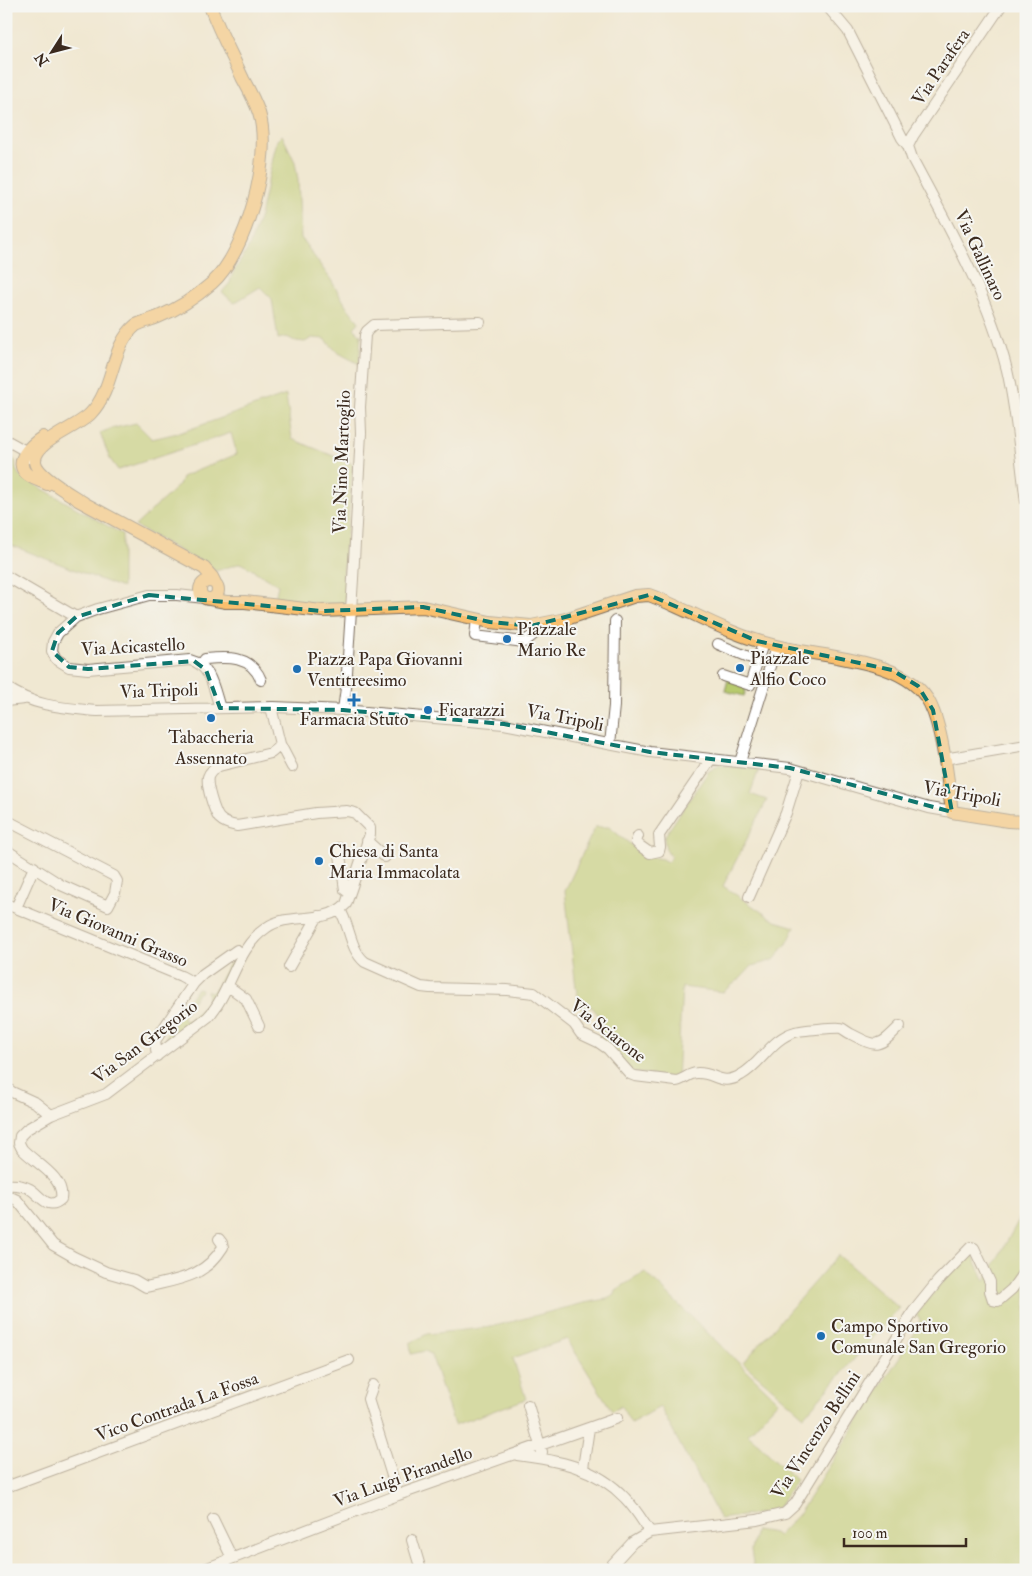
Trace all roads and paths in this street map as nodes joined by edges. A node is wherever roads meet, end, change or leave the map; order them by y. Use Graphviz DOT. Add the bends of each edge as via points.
graph roads {
  1 [pos="210,6"];
  2 [pos="827,6"];
  3 [pos="1001,6"];
  4 [pos="908,146"];
  5 [pos="480,322"];
  6 [pos="74,427"];
  7 [pos="6,440"];
  8 [pos="24,457"];
  9 [pos="71,493"];
  10 [pos="1026,502"];
  11 [pos="84,503"];
  12 [pos="6,576"];
  13 [pos="210,590"];
  14 [pos="350,610"];
  15 [pos="76,617"];
  16 [pos="615,621"];
  17 [pos="763,643"];
  18 [pos="718,644"];
  19 [pos="776,647"];
  20 [pos="758,661"];
  21 [pos="201,665"];
  22 [pos="723,676"];
  23 [pos="261,680"];
  24 [pos="6,687"];
  25 [pos="24,699"];
  26 [pos="6,701"];
  27 [pos="271,707"];
  28 [pos="220,708"];
  29 [pos="343,710"];
  30 [pos="280,744"];
  31 [pos="610,744"];
  32 [pos="1026,745"];
  33 [pos="711,759"];
  34 [pos="944,759"];
  35 [pos="740,762"];
  36 [pos="292,767"];
  37 [pos="799,771"];
  38 [pos="952,812"];
  39 [pos="6,820"];
  40 [pos="1026,822"];
  41 [pos="638,836"];
  42 [pos="368,841"];
  43 [pos="339,848"];
  44 [pos="6,850"];
  45 [pos="385,857"];
  46 [pos="34,867"];
  47 [pos="350,892"];
  48 [pos="749,897"];
  49 [pos="11,906"];
  50 [pos="340,910"];
  51 [pos="318,916"];
  52 [pos="237,950"];
  53 [pos="289,967"];
  54 [pos="194,983"];
  55 [pos="228,986"];
  56 [pos="258,1026"];
  57 [pos="900,1026"];
  58 [pos="157,1056"];
  59 [pos="6,1087"];
  60 [pos="51,1115"];
  61 [pos="6,1184"];
  62 [pos="6,1195"];
  63 [pos="219,1240"];
  64 [pos="1026,1269"];
  65 [pos="349,1360"];
  66 [pos="373,1385"];
  67 [pos="528,1405"];
  68 [pos="617,1418"];
  69 [pos="589,1428"];
  70 [pos="541,1445"];
  71 [pos="516,1455"];
  72 [pos="543,1458"];
  73 [pos="583,1468"];
  74 [pos="6,1487"];
  75 [pos="398,1495"];
  76 [pos="213,1519"];
  77 [pos="650,1532"];
  78 [pos="412,1540"];
  79 [pos="232,1558"];
  80 [pos="202,1570"];
  81 [pos="421,1570"];
  82 [pos="607,1570"];
  1 -- 6 [label="main road" via="260,114 264,148 254,198 237,245 222,272 191,299 136,326 127,334 105,393 91,413"];
  2 -- 4 [label="street, Via Gallinaro" via="848,31"];
  3 -- 4 [label="street, Via Parafera"];
  4 -- 10 [label="street, Via Gallinaro" via="978,290 997,339 1012,392"];
  5 -- 14 [label="street, Via Nino Martoglio" via="374,326 365,335"];
  6 -- 8 [label="main road" via="36,441"];
  6 -- 9 [label="main road" via="44,444 35,459 41,473"];
  7 -- 8 [label="street"];
  8 -- 9 [label="street" via="36,474"];
  8 -- 11 [label="main road" via="22,467 29,475"];
  9 -- 11 [label="main road"];
  11 -- 13 [label="main road" via="208,571"];
  12 -- 15 [label="street"];
  13 -- 14 [label="main road" via="245,602 322,611"];
  13 -- 15 [label="street, Via Acicastello" via="149,595"];
  14 -- 17 [label="main road" via="423,607 509,625 538,625 634,596 649,595"];
  14 -- 29 [label="street, Via Nino Martoglio"];
  15 -- 21 [label="street, Via Acicastello" via="53,642 52,651 56,659 69,668 190,660"];
  16 -- 31 [label="street"];
  17 -- 19 [label="main road"];
  17 -- 20 [label="street"];
  18 -- 20 [label="street"];
  19 -- 34 [label="main road" via="892,670 907,678 922,692 933,710"];
  19 -- 35 [label="street"];
  20 -- 22 [label="street" via="750,685"];
  21 -- 23 [label="street" via="205,659 236,658 257,670"];
  21 -- 28 [label="street, Via Acicastello" via="210,678"];
  24 -- 25 [label="street, Via Tripoli"];
  25 -- 26 [label="street"];
  25 -- 28 [label="street, Via Tripoli" via="54,708 97,711"];
  27 -- 28 [label="street, Via Tripoli"];
  27 -- 29 [label="street, Via Tripoli"];
  27 -- 30 [label="street"];
  29 -- 31 [label="street, Via Tripoli" via="504,724"];
  30 -- 36 [label="street"];
  30 -- 42 [label="street" via="271,753 213,770 207,782 219,818 237,826 316,812 347,811 355,813 370,828"];
  31 -- 33 [label="street, Via Tripoli"];
  32 -- 34 [label="street"];
  33 -- 35 [label="street, Via Tripoli"];
  33 -- 41 [label="street" via="659,835 659,851 650,854 636,842"];
  34 -- 38 [label="main road"];
  35 -- 37 [label="street, Via Tripoli"];
  37 -- 38 [label="street, Via Tripoli"];
  37 -- 48 [label="street" via="786,813"];
  38 -- 40 [label="main road, Via Tripoli"];
  39 -- 46 [label="street" via="114,876 117,881 115,893 108,906 61,885"];
  42 -- 45 [label="street"];
  42 -- 47 [label="street"];
  43 -- 47 [label="street" via="345,890"];
  44 -- 46 [label="street"];
  46 -- 49 [label="street"];
  47 -- 50 [label="street"];
  49 -- 54 [label="street, Via Giovanni Grasso"];
  50 -- 51 [label="street, Via San Gregorio"];
  50 -- 57 [label="street, Via Sciarone" via="356,952 365,962 421,987 534,993 574,1024 581,1034 608,1049 622,1067 635,1076 676,1081 697,1073 731,1080 742,1075 783,1038 795,1032 841,1028 872,1044 879,1044"];
  51 -- 53 [label="street"];
  51 -- 55 [label="street, Via San Gregorio" via="277,922 259,933"];
  52 -- 54 [label="street"];
  54 -- 58 [label="street, Via Giovanni Grasso" via="155,1040"];
  55 -- 56 [label="street" via="246,999"];
  55 -- 58 [label="street, Via San Gregorio" via="208,1017"];
  58 -- 60 [label="street, Via San Gregorio" via="106,1094"];
  59 -- 60 [label="street"];
  60 -- 61 [label="street, Via San Gregorio" via="27,1129 20,1136 19,1143 56,1179 61,1199 56,1203 46,1203 29,1188"];
  62 -- 63 [label="street" via="17,1200 53,1244 106,1272 146,1287 185,1278 211,1264 223,1247"];
  64 -- 77 [label="street, Via Vincenzo Bellini" via="1012,1289 998,1301 993,1300 990,1282 971,1247 913,1312 795,1504 785,1513 730,1524"];
  65 -- 74 [label="street, Vico Contrada La Fossa"];
  66 -- 75 [label="street" via="368,1400"];
  67 -- 70 [label="street"];
  68 -- 69 [label="street, Via Luigi Pirandello"];
  69 -- 70 [label="street, Via Luigi Pirandello"];
  69 -- 73 [label="street"];
  70 -- 71 [label="street, Via Luigi Pirandello"];
  70 -- 72 [label="street"];
  71 -- 72 [label="street"];
  71 -- 75 [label="street, Via Luigi Pirandello"];
  72 -- 73 [label="street"];
  73 -- 77 [label="street" via="626,1498"];
  75 -- 79 [label="street, Via Luigi Pirandello"];
  76 -- 79 [label="street"];
  77 -- 82 [label="street, Via Vincenzo Bellini" via="633,1542"];
  78 -- 81 [label="street"];
  79 -- 80 [label="street, Via Luigi Pirandello"];
}
